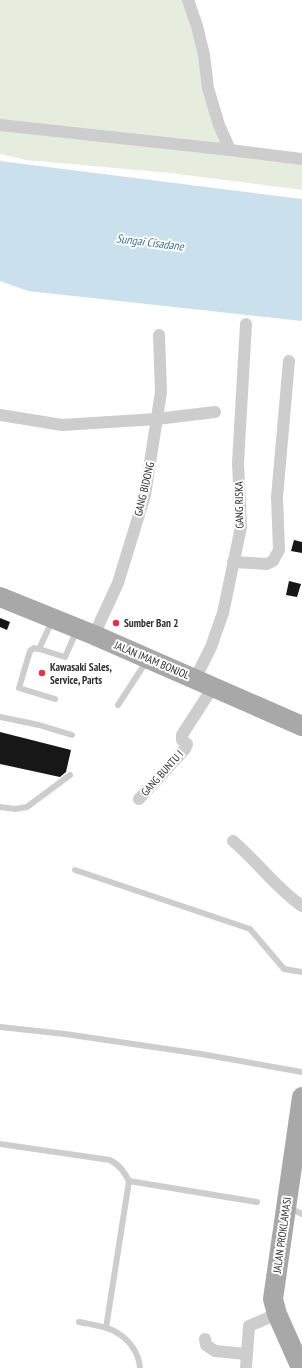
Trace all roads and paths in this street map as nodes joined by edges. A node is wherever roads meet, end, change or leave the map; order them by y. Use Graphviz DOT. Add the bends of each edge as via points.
graph roads {
  1 [pos="188,0"];
  2 [pos="0,125"];
  3 [pos="230,150"];
  4 [pos="302,159"];
  5 [pos="246,324"];
  6 [pos="159,335"];
  7 [pos="289,361"];
  8 [pos="215,412"];
  9 [pos="0,416"];
  10 [pos="157,419"];
  11 [pos="233,562"];
  12 [pos="0,597"];
  13 [pos="53,619"];
  14 [pos="86,632"];
  15 [pos="39,649"];
  16 [pos="148,658"];
  17 [pos="204,683"];
  18 [pos="55,698"];
  19 [pos="118,705"];
  20 [pos="0,717"];
  21 [pos="302,726"];
  22 [pos="72,735"];
  23 [pos="70,775"];
  24 [pos="139,799"];
  25 [pos="0,807"];
  26 [pos="233,841"];
  27 [pos="75,870"];
  28 [pos="302,906"];
  29 [pos="302,972"];
  30 [pos="0,1027"];
  31 [pos="302,1072"];
  32 [pos="302,1097"];
  33 [pos="0,1144"];
  34 [pos="129,1182"];
  35 [pos="257,1202"];
  36 [pos="294,1210"];
  37 [pos="277,1314"];
  38 [pos="79,1322"];
  39 [pos="106,1328"];
  40 [pos="205,1339"];
  41 [pos="246,1354"];
  42 [pos="140,1368"];
  43 [pos="246,1368"];
  44 [pos="301,1368"];
  1 -- 3 [label="street" via="204,55 208,88 219,125"];
  2 -- 3 [label="street"];
  3 -- 4 [label="street"];
  5 -- 11 [label="street, GANG RISKA" via="238,463 241,527"];
  6 -- 10 [label="street, GANG BIDONG" via="161,392"];
  7 -- 11 [label="street" via="277,497 279,550 274,561 267,564"];
  8 -- 10 [label="street"];
  9 -- 10 [label="street" via="62,425"];
  10 -- 14 [label="street, GANG BIDONG" via="144,495 118,583"];
  11 -- 17 [label="street, GANG RISKA" via="223,613 211,646"];
  12 -- 13 [label="main road, JALAN IMAM BONJOL"];
  13 -- 14 [label="main road, JALAN IMAM BONJOL"];
  13 -- 15 [label="lane"];
  14 -- 15 [label="lane" via="65,657"];
  14 -- 16 [label="main road, JALAN IMAM BONJOL"];
  15 -- 18 [label="lane" via="34,648 30,651 19,688"];
  16 -- 17 [label="main road, JALAN IMAM BONJOL"];
  16 -- 19 [label="lane"];
  17 -- 21 [label="main road, JALAN IMAM BONJOL"];
  17 -- 24 [label="street, GANG BUNTU I" via="182,735 182,740 187,744 185,749"];
  20 -- 22 [label="lane"];
  23 -- 25 [label="lane" via="27,807"];
  26 -- 28 [label="street"];
  27 -- 29 [label="lane" via="250,929 284,969"];
  30 -- 31 [label="lane" via="88,1037"];
  32 -- 36 [label="main road, JALAN PROKLAMASI"];
  33 -- 34 [label="lane" via="110,1160 122,1169"];
  34 -- 35 [label="lane"];
  34 -- 39 [label="lane"];
  36 -- 37 [label="main road, JALAN PROKLAMASI" via="273,1299"];
  37 -- 41 [label="street" via="249,1326"];
  37 -- 44 [label="main road, JALAN PROKLAMASI"];
  38 -- 39 [label="lane"];
  39 -- 42 [label="lane" via="111,1329 136,1351"];
  40 -- 41 [label="street" via="206,1345 215,1350"];
  41 -- 43 [label="street"];
}
